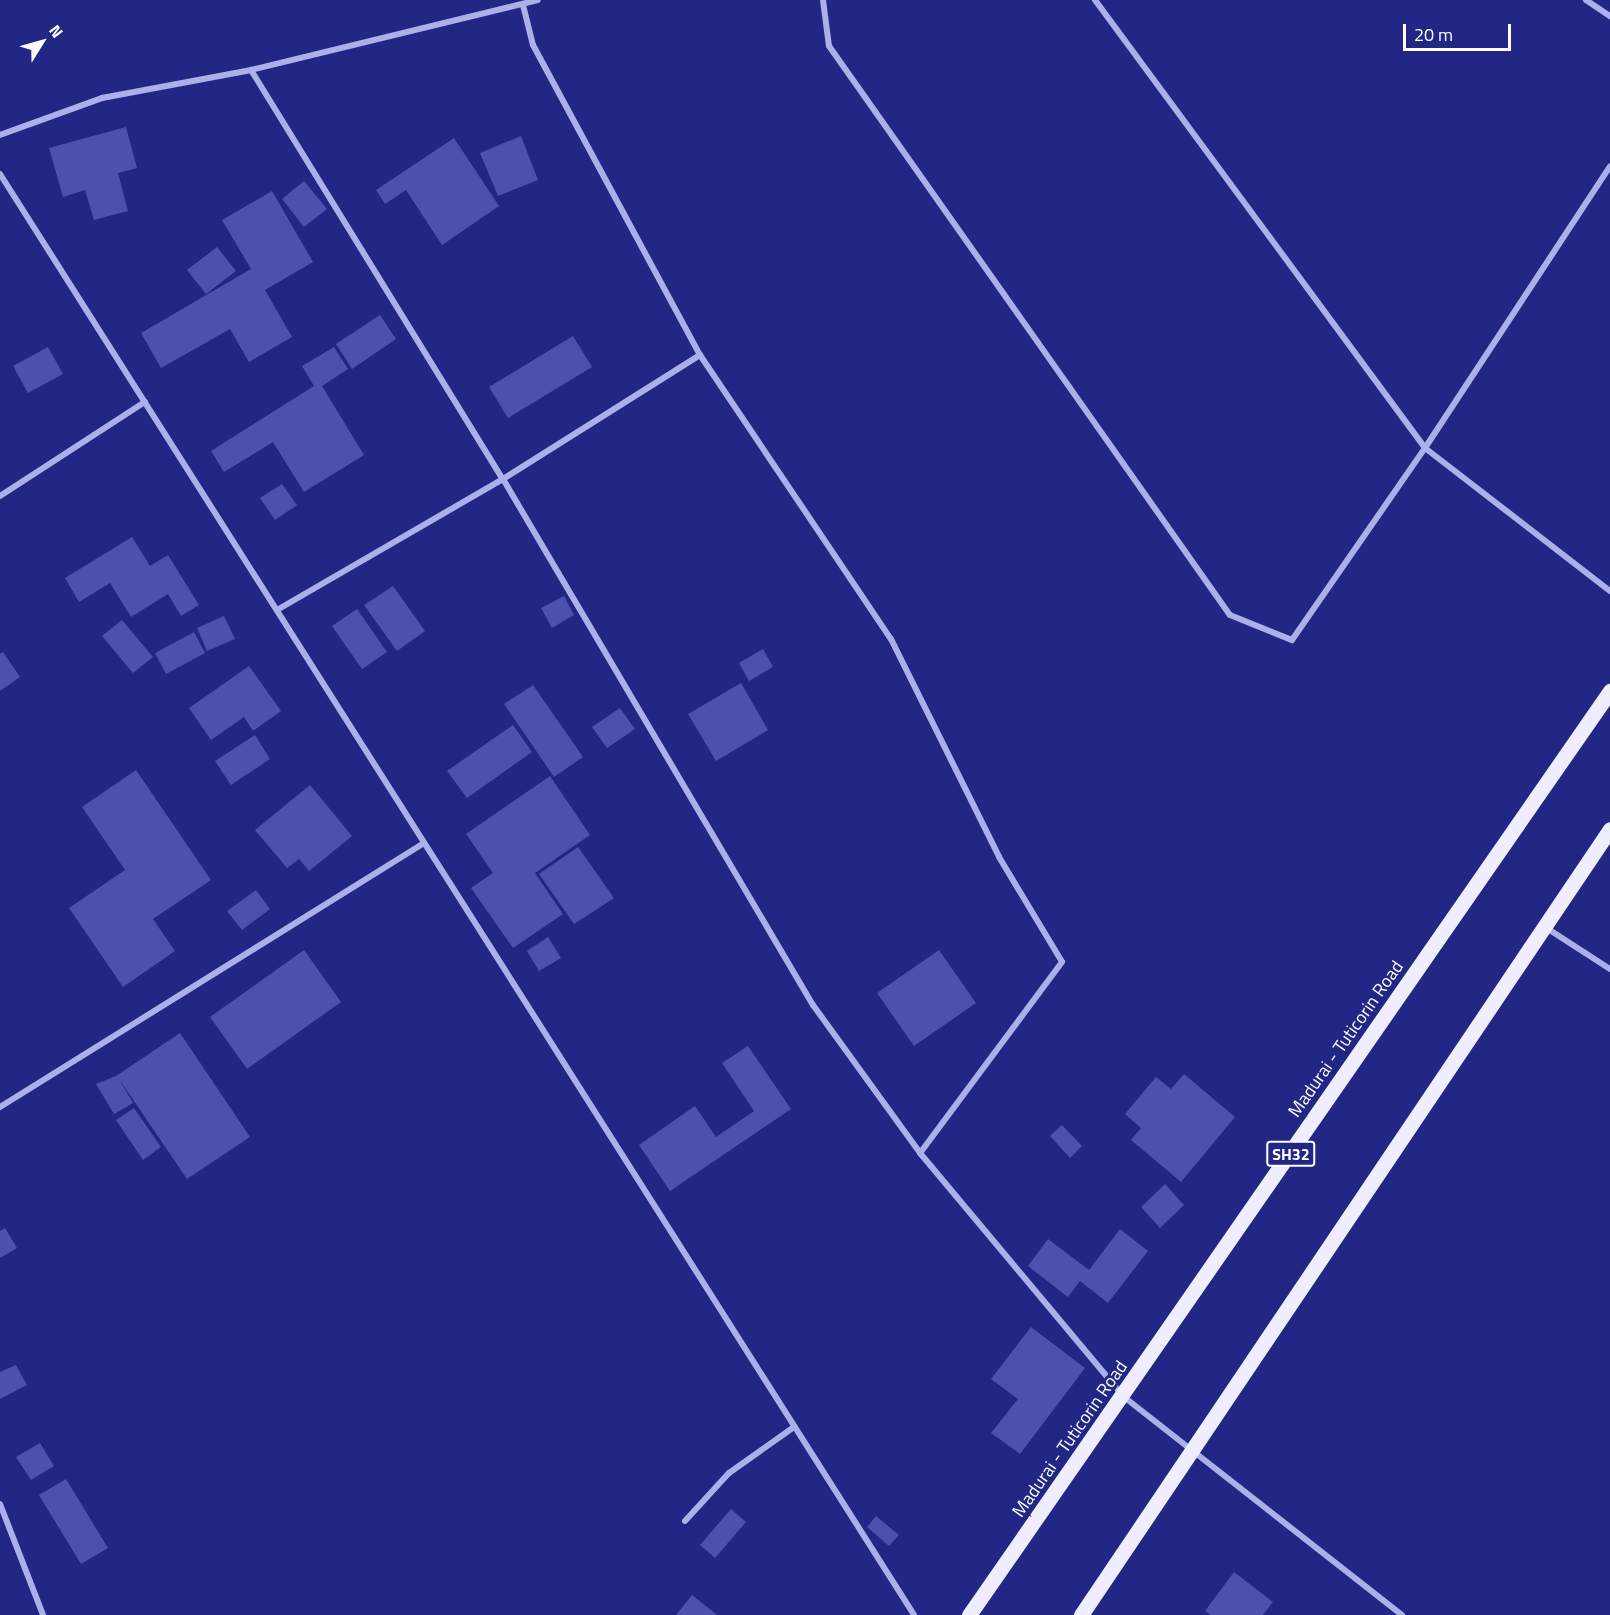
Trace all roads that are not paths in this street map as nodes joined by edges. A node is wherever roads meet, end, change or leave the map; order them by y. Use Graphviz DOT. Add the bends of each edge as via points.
graph roads {
  1 [pos="538,0"];
  2 [pos="823,0"];
  3 [pos="1095,0"];
  4 [pos="1586,0"];
  5 [pos="523,5"];
  6 [pos="1610,16"];
  7 [pos="250,70"];
  8 [pos="0,135"];
  9 [pos="1610,166"];
  10 [pos="0,174"];
  11 [pos="700,355"];
  12 [pos="145,402"];
  13 [pos="1425,448"];
  14 [pos="504,479"];
  15 [pos="0,496"];
  16 [pos="1610,591"];
  17 [pos="277,610"];
  18 [pos="1610,691"];
  19 [pos="1610,828"];
  20 [pos="424,843"];
  21 [pos="1544,927"];
  22 [pos="1610,969"];
  23 [pos="0,1107"];
  24 [pos="920,1153"];
  25 [pos="1124,1397"];
  26 [pos="794,1427"];
  27 [pos="1195,1451"];
  28 [pos="0,1504"];
  29 [pos="686,1521"];
  30 [pos="43,1615"];
  31 [pos="914,1615"];
  32 [pos="969,1615"];
  33 [pos="1081,1615"];
  34 [pos="1402,1615"];
  1 -- 5 [label="street"];
  2 -- 13 [label="street" via="829,46 1230,615 1292,640"];
  3 -- 13 [label="street"];
  4 -- 6 [label="street"];
  5 -- 7 [label="street"];
  5 -- 11 [label="street" via="533,45"];
  7 -- 8 [label="street" via="102,98"];
  7 -- 14 [label="street"];
  9 -- 13 [label="street"];
  10 -- 12 [label="street"];
  11 -- 14 [label="street"];
  11 -- 24 [label="street" via="891,639 999,857 1062,962"];
  12 -- 15 [label="street"];
  12 -- 17 [label="street"];
  13 -- 16 [label="street"];
  14 -- 17 [label="street"];
  14 -- 24 [label="street" via="813,1005"];
  17 -- 20 [label="street"];
  18 -- 25 [label="main road, Madurai - Tuticorin Road / SH32"];
  19 -- 21 [label="main road"];
  20 -- 23 [label="street"];
  20 -- 26 [label="street"];
  21 -- 22 [label="street"];
  21 -- 27 [label="main road"];
  24 -- 25 [label="street"];
  25 -- 27 [label="street"];
  25 -- 32 [label="main road, Madurai - Tuticorin Road / SH32"];
  26 -- 29 [label="street" via="729,1473"];
  26 -- 31 [label="street"];
  27 -- 33 [label="main road"];
  27 -- 34 [label="street"];
  28 -- 30 [label="street"];
}
